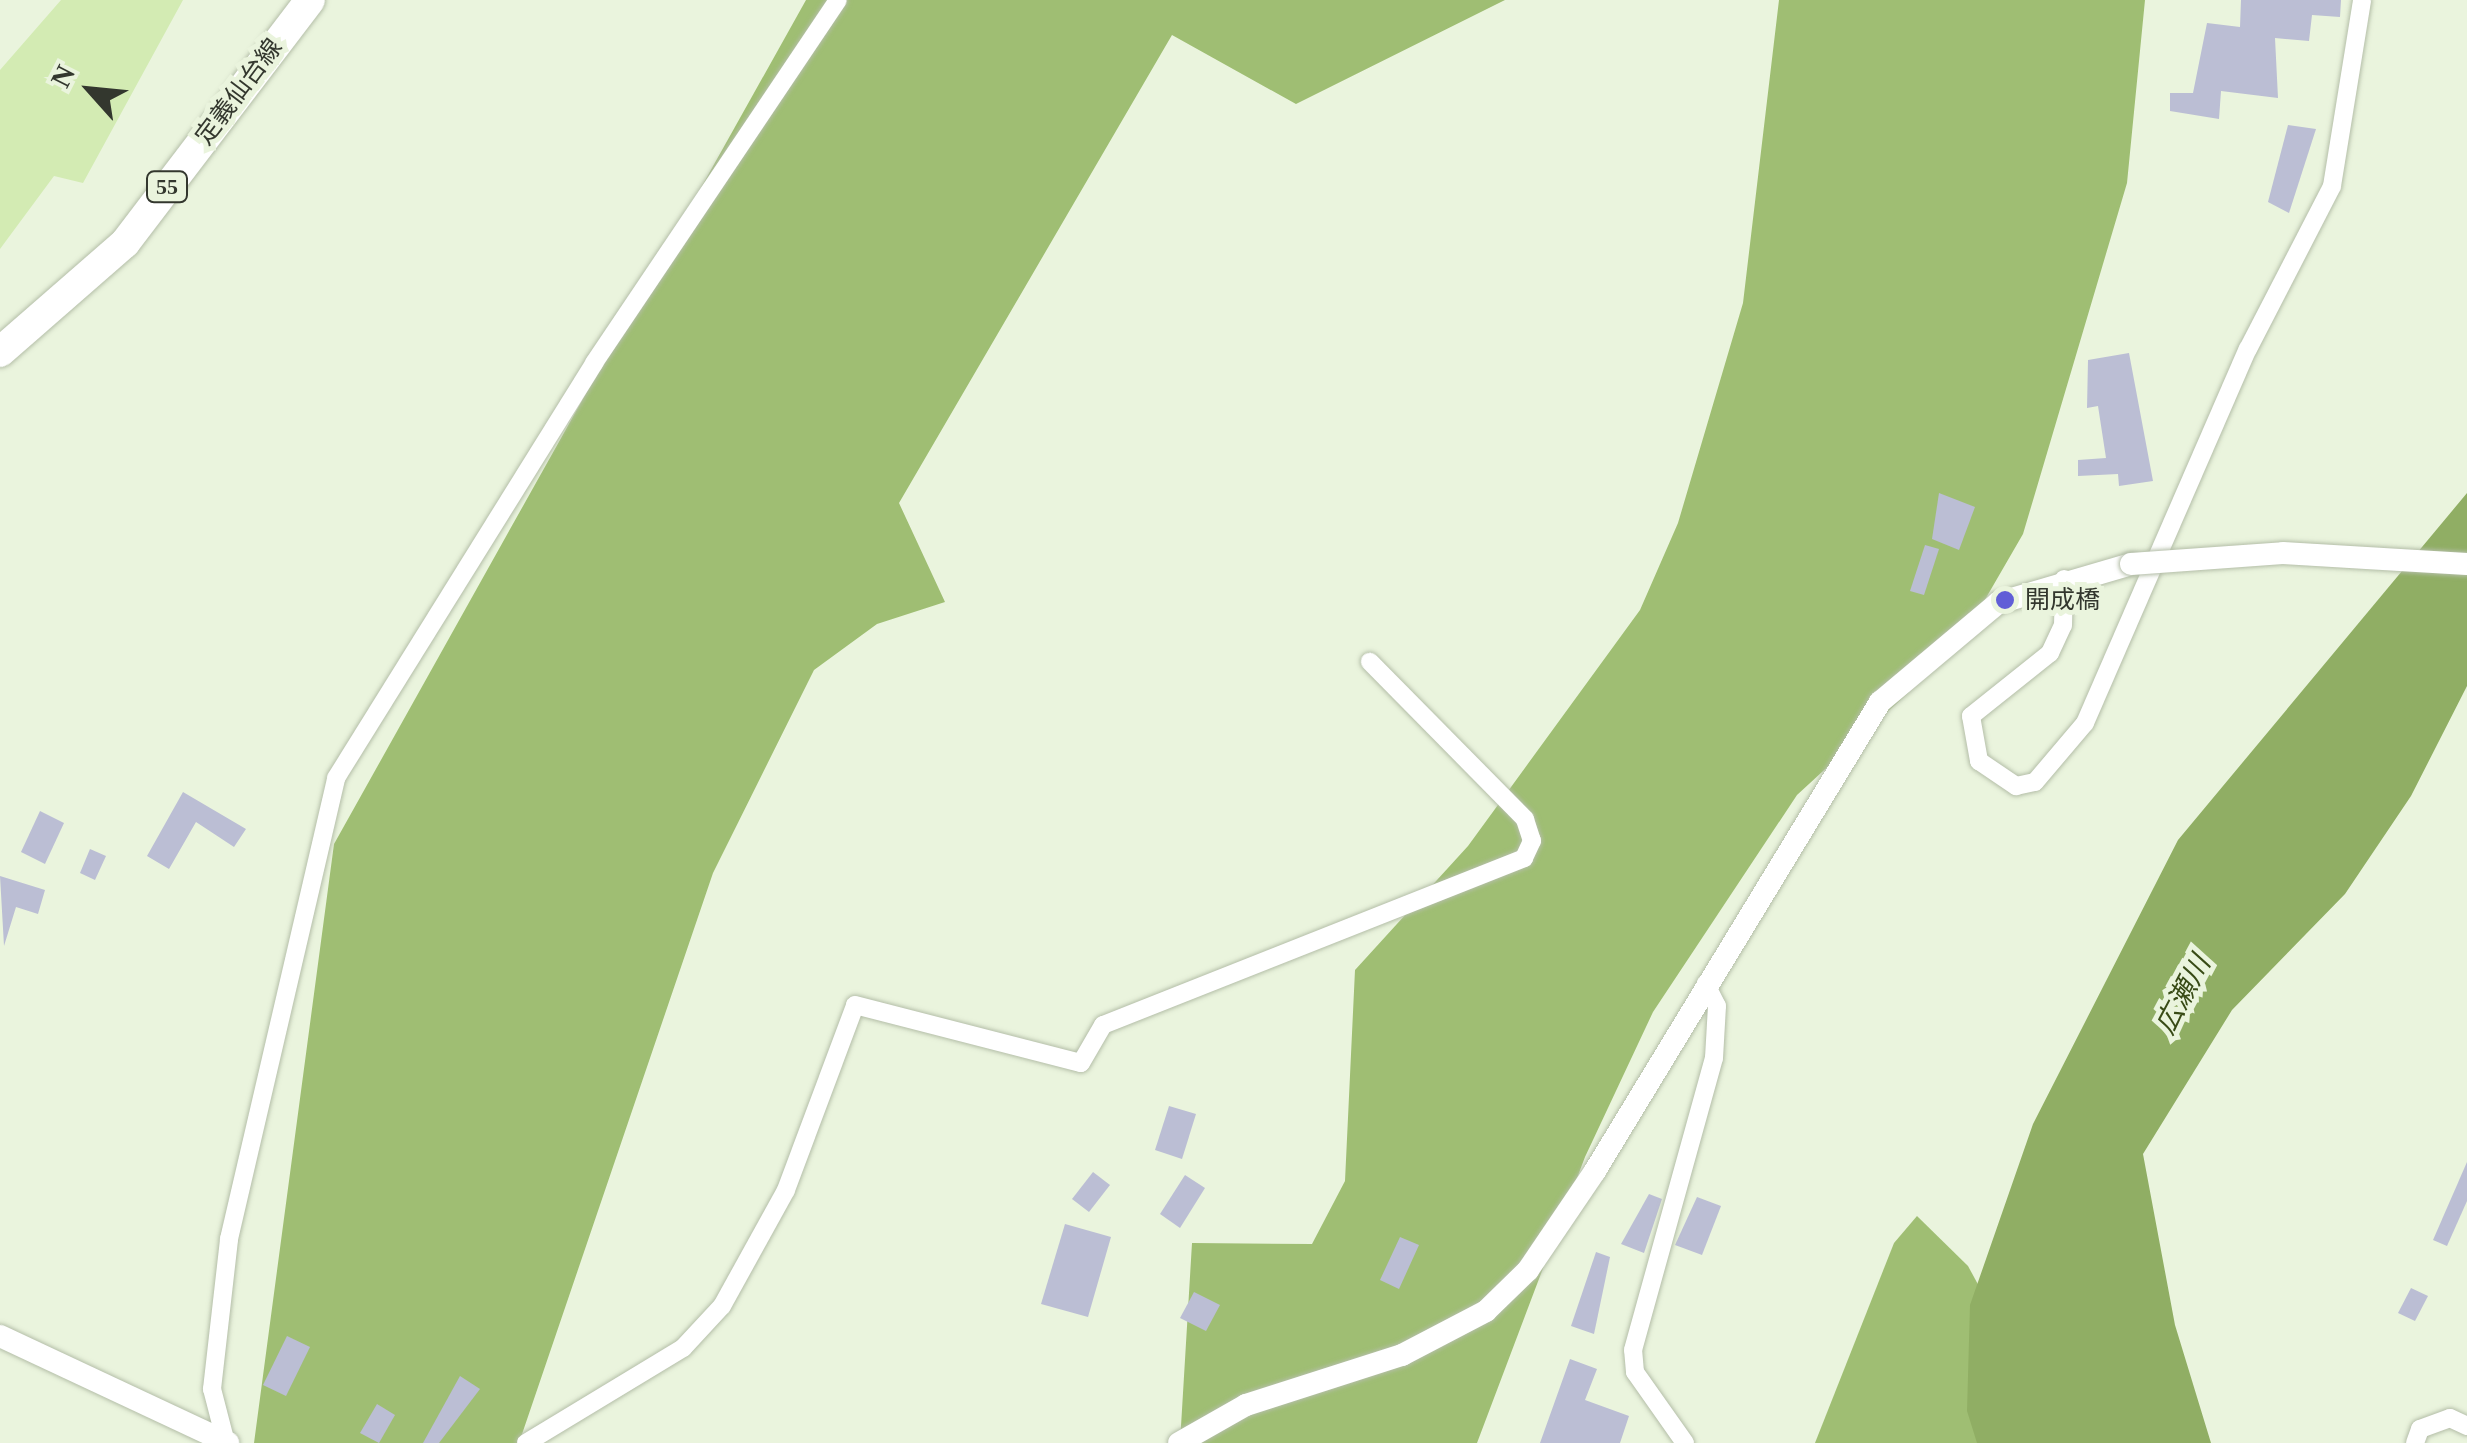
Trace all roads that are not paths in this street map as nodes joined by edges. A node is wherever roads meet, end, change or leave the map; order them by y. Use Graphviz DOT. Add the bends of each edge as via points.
graph roads {
  1 [pos="310,0"];
  2 [pos="838,0"];
  3 [pos="2362,0"];
  4 [pos="0,352"];
  5 [pos="2467,564"];
  6 [pos="2064,579"];
  7 [pos="1370,662"];
  8 [pos="1706,984"];
  9 [pos="0,1336"];
  10 [pos="2467,1426"];
  11 [pos="227,1442"];
  12 [pos="526,1443"];
  13 [pos="1180,1443"];
  14 [pos="1685,1443"];
  15 [pos="2415,1443"];
  1 -- 4 [label="main road, 定義仙台線 / 55" via="125,243"];
  2 -- 11 [label="street" via="594,362 336,778 228,1239 212,1389"];
  3 -- 6 [label="street" via="2332,186 2248,349 2085,724 2034,782 2016,786 1979,761 1971,716 2050,653 2063,625"];
  5 -- 6 [label="street, bridge" via="2283,553 2130,564"];
  6 -- 8 [label="street" via="1954,631 1880,702"];
  7 -- 12 [label="street" via="1525,819 1532,841 1524,858 1103,1025 1081,1063 855,1006 786,1190 722,1306 683,1348"];
  8 -- 13 [label="street" via="1595,1171 1528,1270 1486,1311 1402,1354 1246,1404"];
  8 -- 14 [label="street" via="1717,1006 1714,1058 1632,1350 1635,1372"];
  9 -- 11 [label="street"];
  10 -- 15 [label="street" via="2450,1418 2420,1429"];
}
